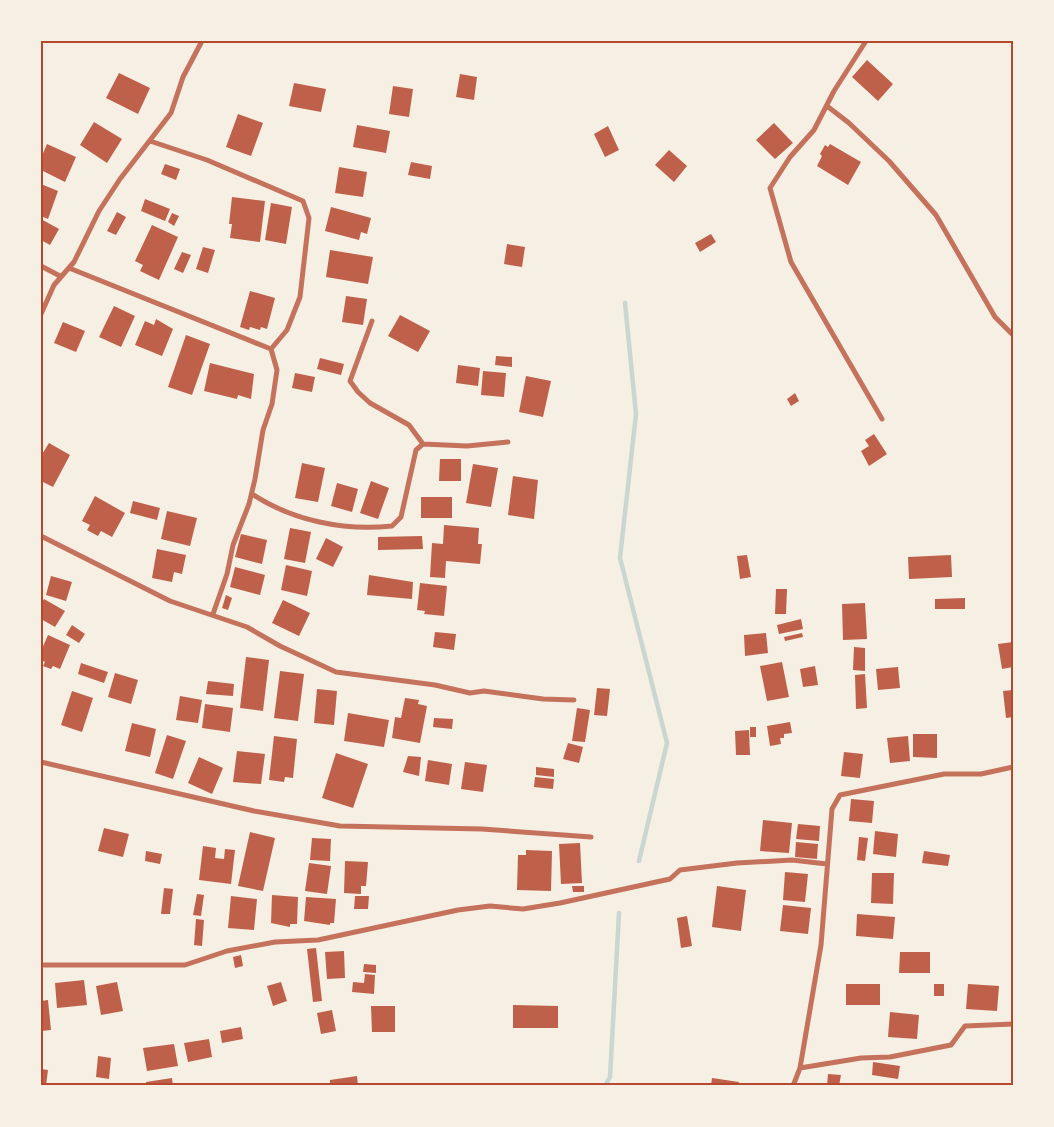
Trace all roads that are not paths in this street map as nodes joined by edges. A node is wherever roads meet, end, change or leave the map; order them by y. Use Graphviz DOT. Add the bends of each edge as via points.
graph roads {
  1 [pos="202,41"];
  2 [pos="866,41"];
  3 [pos="827,106"];
  4 [pos="150,141"];
  5 [pos="41,266"];
  6 [pos="69,268"];
  7 [pos="60,276"];
  8 [pos="41,314"];
  9 [pos="372,321"];
  10 [pos="1013,335"];
  11 [pos="271,348"];
  12 [pos="882,419"];
  13 [pos="508,442"];
  14 [pos="423,444"];
  15 [pos="252,494"];
  16 [pos="41,536"];
  17 [pos="212,614"];
  18 [pos="574,700"];
  19 [pos="41,762"];
  20 [pos="1013,767"];
  21 [pos="591,837"];
  22 [pos="827,864"];
  23 [pos="41,966"];
  24 [pos="1013,1024"];
  25 [pos="800,1068"];
  26 [pos="793,1086"];
  1 -- 4 [label="street" via="183,77 171,113"];
  2 -- 3 [label="street"];
  3 -- 10 [label="street" via="889,161 936,215 995,317"];
  3 -- 12 [label="street" via="814,130 790,157 770,188 792,262"];
  4 -- 6 [label="street" via="98,211"];
  4 -- 11 [label="street" via="207,160 302,201 309,218 300,296 287,330"];
  5 -- 7 [label="street"];
  6 -- 7 [label="street"];
  6 -- 11 [label="street"];
  7 -- 8 [label="street"];
  9 -- 14 [label="street" via="350,381 370,403 409,425"];
  11 -- 15 [label="street" via="277,370"];
  13 -- 14 [label="street" via="467,446"];
  14 -- 15 [label="street" via="416,450 401,517 392,526 368,528 314,522"];
  15 -- 17 [label="street"];
  16 -- 17 [label="street" via="170,602"];
  17 -- 18 [label="street" via="247,627 336,672 470,693 484,691"];
  19 -- 21 [label="street" via="254,812 340,826 482,829"];
  20 -- 22 [label="street" via="980,774 944,774 840,795 832,809"];
  22 -- 23 [label="street" via="792,860 680,870 670,879 560,903 523,909 490,906 458,910 318,940 275,942 226,951 185,965"];
  22 -- 25 [label="street" via="821,945"];
  24 -- 25 [label="street" via="964,1026 951,1046 928,1051"];
  25 -- 26 [label="street"];
}
